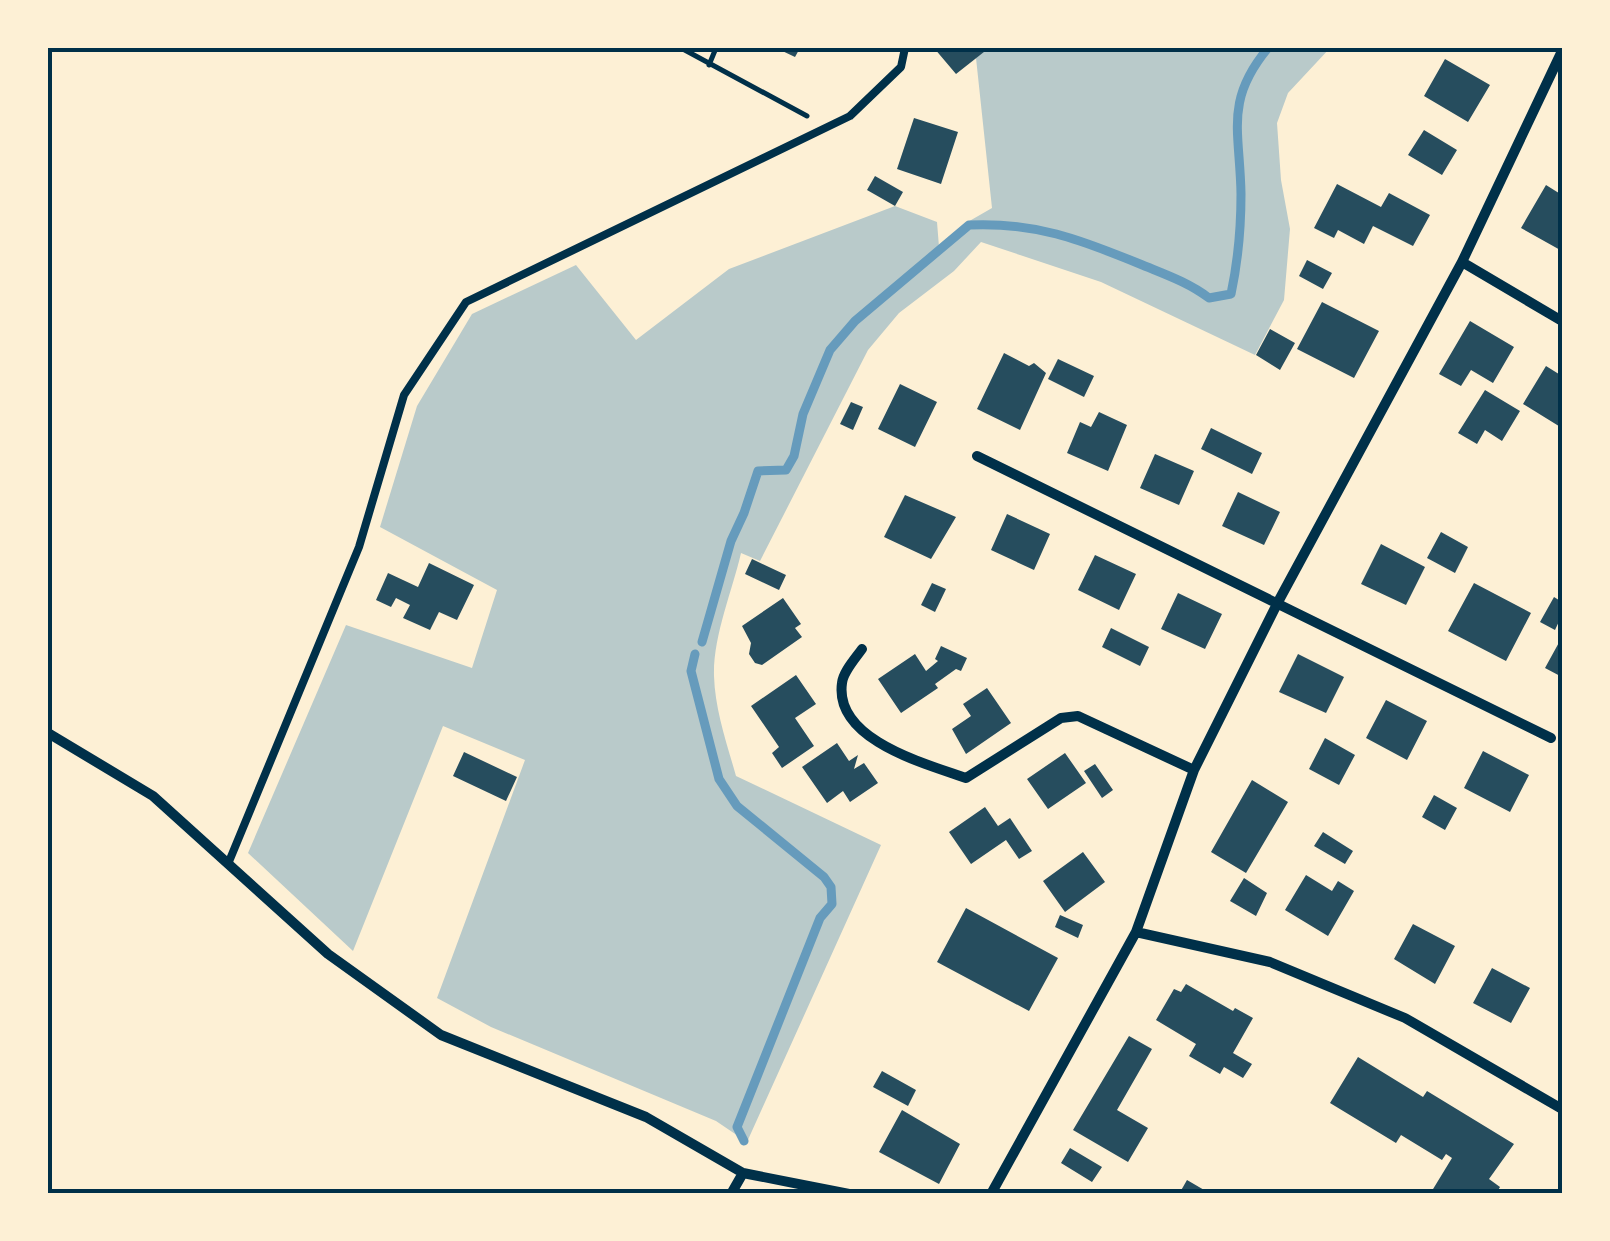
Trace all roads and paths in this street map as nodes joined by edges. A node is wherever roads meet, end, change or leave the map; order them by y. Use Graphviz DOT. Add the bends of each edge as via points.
graph roads {
  1 [pos="681,48"];
  2 [pos="716,48"];
  3 [pos="905,48"];
  4 [pos="1562,50"];
  5 [pos="710,66"];
  6 [pos="827,126"];
  7 [pos="1462,262"];
  8 [pos="1562,321"];
  9 [pos="977,456"];
  10 [pos="1278,602"];
  11 [pos="862,649"];
  12 [pos="48,733"];
  13 [pos="1552,738"];
  14 [pos="1194,770"];
  15 [pos="228,864"];
  16 [pos="1136,932"];
  17 [pos="1562,1110"];
  18 [pos="743,1173"];
  19 [pos="731,1194"];
  20 [pos="849,1194"];
  21 [pos="991,1194"];
  1 -- 5 [label="path"];
  2 -- 5 [label="path"];
  3 -- 6 [label="lane" via="902,68 850,116"];
  4 -- 7 [label="street"];
  5 -- 6 [label="path"];
  6 -- 15 [label="lane" via="466,302 404,395 358,546"];
  7 -- 8 [label="street"];
  7 -- 10 [label="street"];
  9 -- 10 [label="street"];
  10 -- 13 [label="street"];
  10 -- 14 [label="street"];
  11 -- 14 [label="street" via="842,680 843,704 892,753 966,778 1061,718 1078,716"];
  12 -- 15 [label="street" via="153,796"];
  14 -- 16 [label="street"];
  15 -- 18 [label="street" via="328,954 440,1035 646,1116"];
  16 -- 17 [label="street" via="1270,962 1405,1018"];
  16 -- 21 [label="street"];
  18 -- 19 [label="street"];
  18 -- 20 [label="street"];
}
